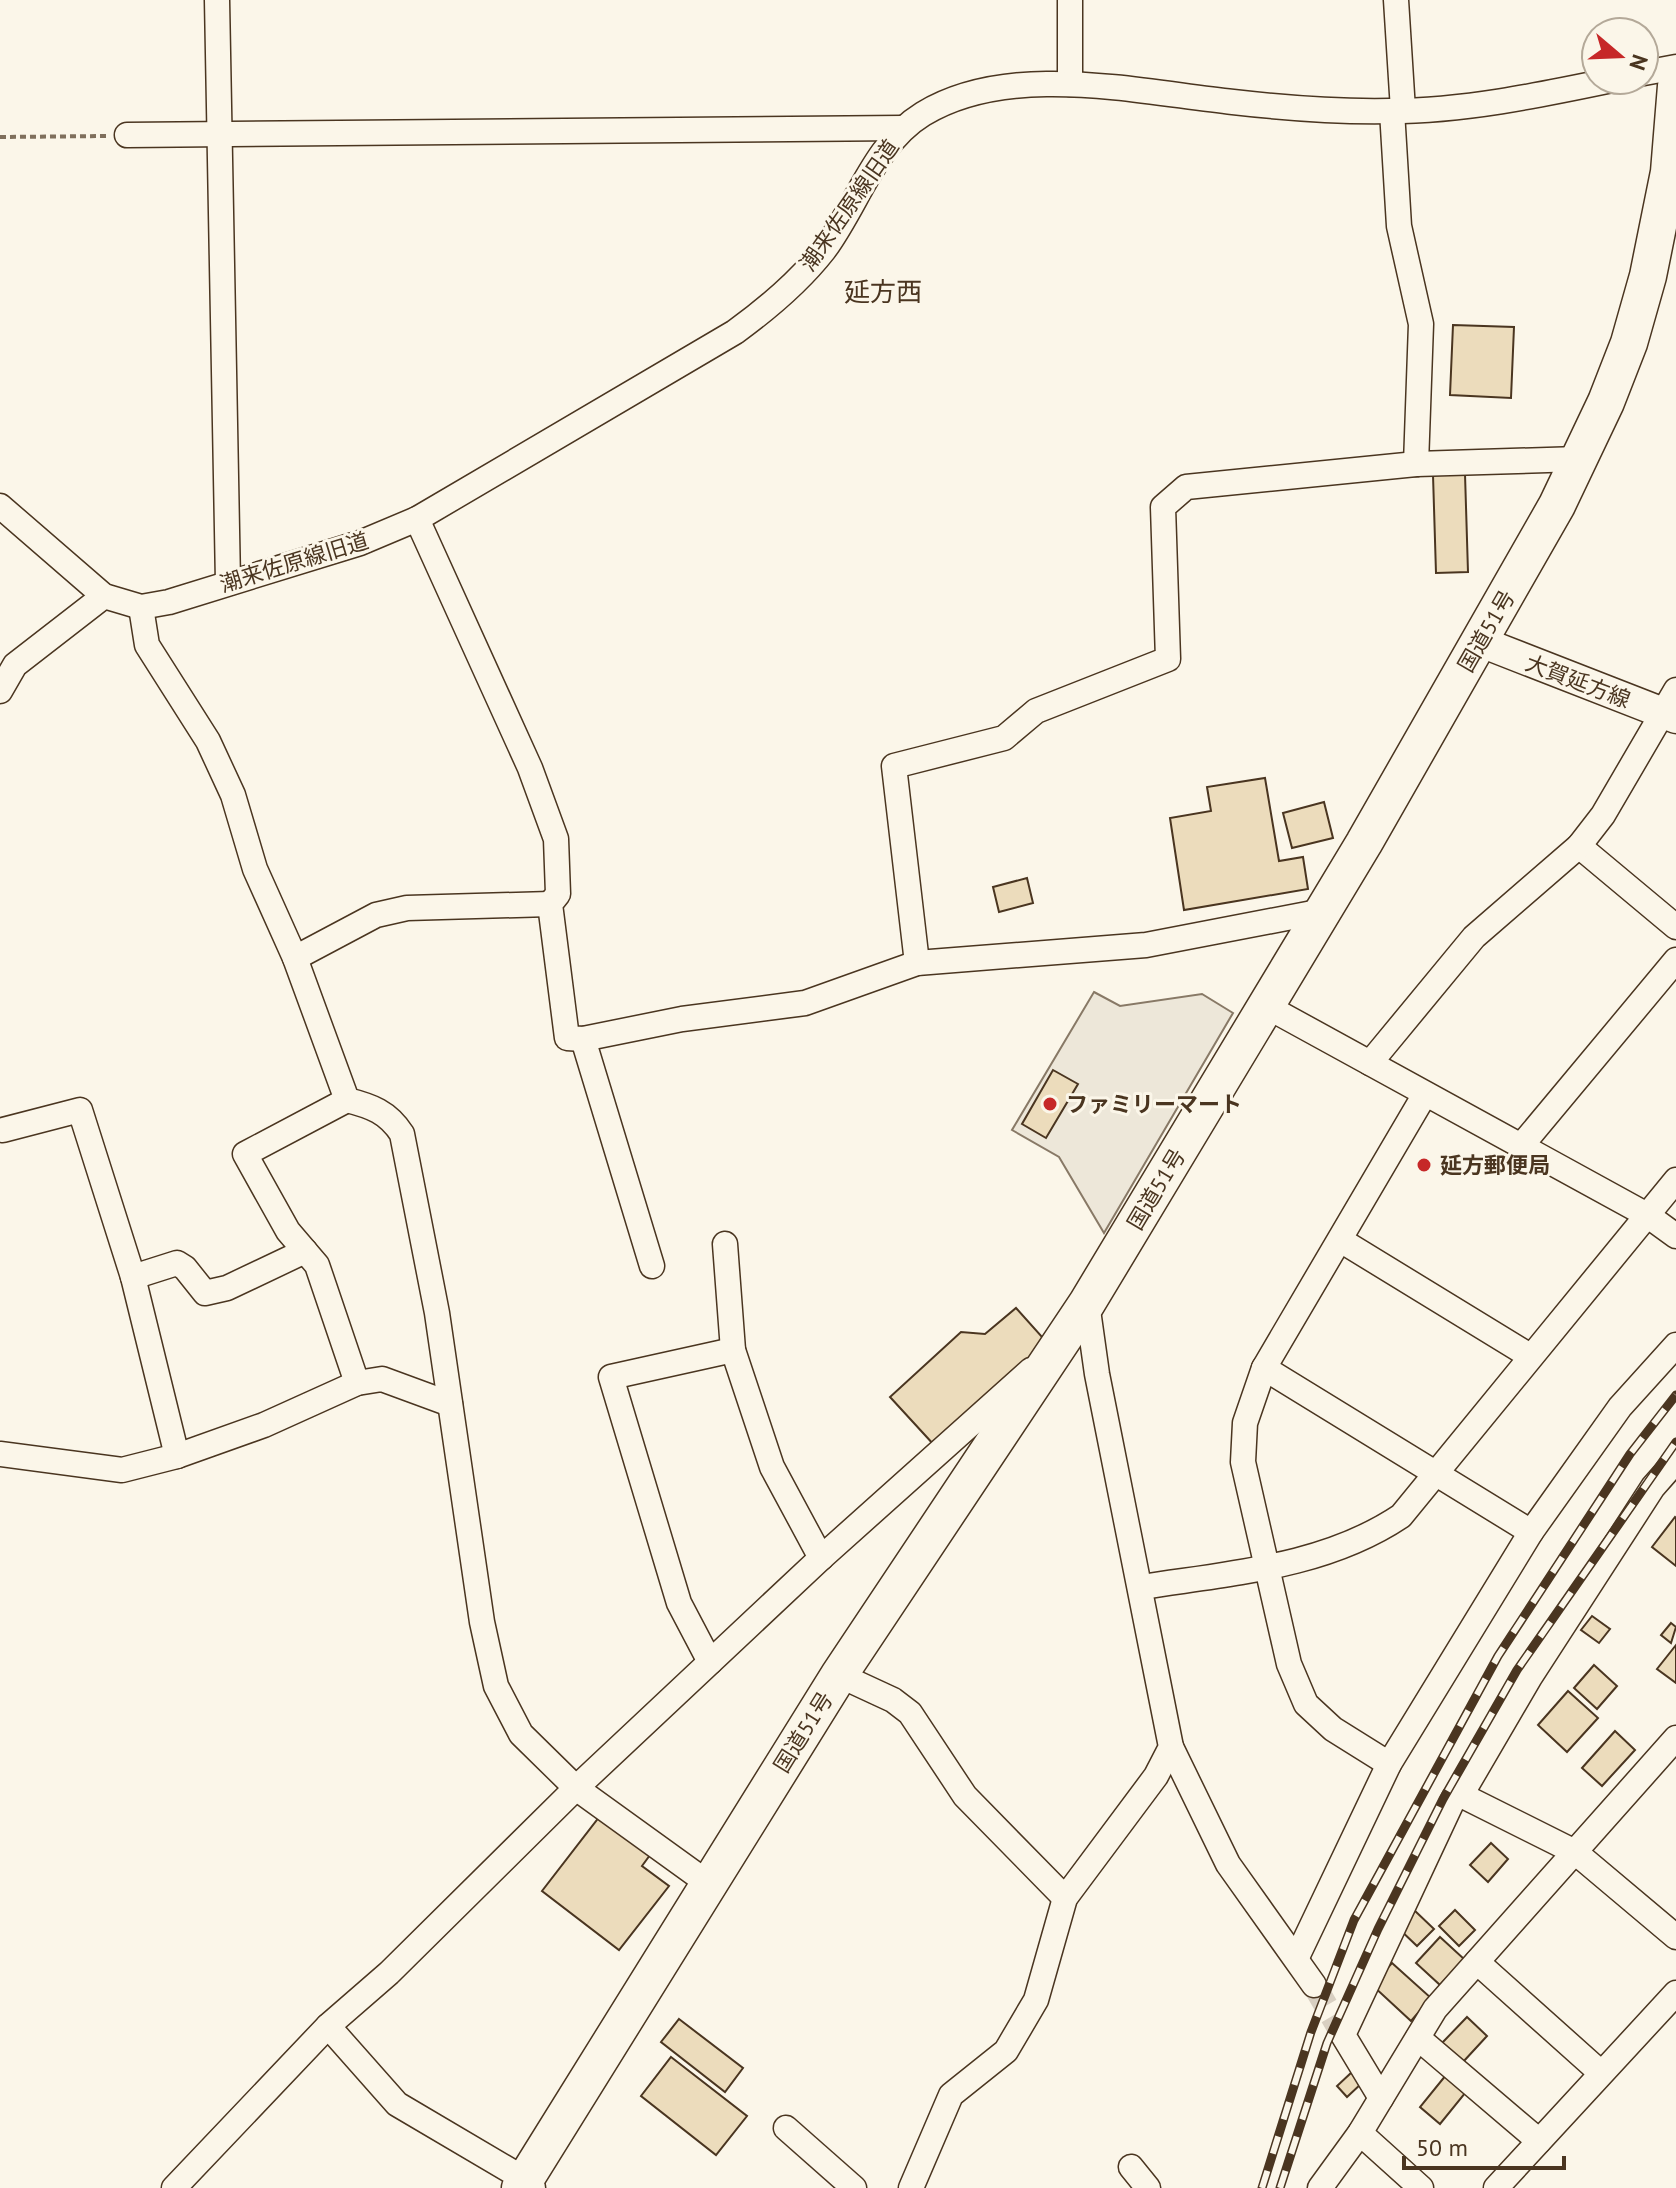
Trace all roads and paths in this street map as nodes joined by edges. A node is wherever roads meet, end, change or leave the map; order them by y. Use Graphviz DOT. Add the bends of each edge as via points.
graph roads {
  1 [pos="217,0"];
  2 [pos="1070,0"];
  3 [pos="1396,0"];
  4 [pos="1070,84"];
  5 [pos="1580,86"];
  6 [pos="1676,86"];
  7 [pos="1398,111"];
  8 [pos="903,128"];
  9 [pos="127,135"];
  10 [pos="219,135"];
  11 [pos="0,137"];
  12 [pos="1579,459"];
  13 [pos="1416,464"];
  14 [pos="0,506"];
  15 [pos="417,519"];
  16 [pos="228,583"];
  17 [pos="104,596"];
  18 [pos="141,607"];
  19 [pos="1481,642"];
  20 [pos="0,691"];
  21 [pos="1672,707"];
  22 [pos="1579,846"];
  23 [pos="550,904"];
  24 [pos="1323,911"];
  25 [pos="1676,927"];
  26 [pos="295,958"];
  27 [pos="1676,960"];
  28 [pos="917,963"];
  29 [pos="1266,1006"];
  30 [pos="583,1039"];
  31 [pos="1370,1063"];
  32 [pos="1425,1094"];
  33 [pos="347,1100"];
  34 [pos="3,1130"];
  35 [pos="1521,1146"];
  36 [pos="1676,1180"];
  37 [pos="1647,1215"];
  38 [pos="1676,1236"];
  39 [pos="1342,1241"];
  40 [pos="725,1244"];
  41 [pos="305,1251"];
  42 [pos="652,1266"];
  43 [pos="133,1277"];
  44 [pos="1087,1303"];
  45 [pos="1063,1341"];
  46 [pos="1676,1345"];
  47 [pos="733,1350"];
  48 [pos="1530,1356"];
  49 [pos="1264,1368"];
  50 [pos="357,1383"];
  51 [pos="450,1404"];
  52 [pos="0,1454"];
  53 [pos="177,1456"];
  54 [pos="1676,1461"];
  55 [pos="1439,1472"];
  56 [pos="1531,1532"];
  57 [pos="821,1558"];
  58 [pos="1268,1567"];
  59 [pos="1142,1587"];
  60 [pos="710,1662"];
  61 [pos="839,1675"];
  62 [pos="1673,1746"];
  63 [pos="1171,1747"];
  64 [pos="1389,1764"];
  65 [pos="576,1788"];
  66 [pos="1461,1795"];
  67 [pos="1575,1852"];
  68 [pos="709,1884"];
  69 [pos="1065,1898"];
  70 [pos="1676,1937"];
  71 [pos="1297,1957"];
  72 [pos="1477,1962"];
  73 [pos="1314,1985"];
  74 [pos="1676,1993"];
  75 [pos="328,2026"];
  76 [pos="1418,2038"];
  77 [pos="1601,2073"];
  78 [pos="1381,2098"];
  79 [pos="786,2128"];
  80 [pos="1360,2133"];
  81 [pos="1539,2141"];
  82 [pos="1131,2167"];
  83 [pos="526,2185"];
  84 [pos="174,2188"];
  85 [pos="854,2188"];
  86 [pos="911,2188"];
  87 [pos="1148,2188"];
  88 [pos="1320,2188"];
  89 [pos="1421,2188"];
  90 [pos="1496,2188"];
  1 -- 10 [label="street"];
  2 -- 4 [label="street"];
  3 -- 7 [label="street"];
  4 -- 7 [label="street, 潮来佐原線旧道" via="1265,105"];
  4 -- 8 [label="street, 潮来佐原線旧道" via="980,93 925,113"];
  5 -- 7 [label="street, 潮来佐原線旧道" via="1463,106"];
  6 -- 12 [label="highway, 国道51号" via="1669,172 1648,276 1629,343"];
  7 -- 13 [label="street" via="1399,226 1421,324"];
  8 -- 10 [label="street"];
  8 -- 15 [label="street, 潮来佐原線旧道" via="823,250 768,308"];
  9 -- 10 [label="street"];
  9 -- 11 [label="path"];
  10 -- 16 [label="street"];
  12 -- 13 [label="street"];
  12 -- 19 [label="highway, 国道51号"];
  13 -- 28 [label="street" via="1186,487 1163,507 1168,659 1036,711 1004,738 894,766"];
  14 -- 17 [label="street"];
  15 -- 16 [label="street, 潮来佐原線旧道" via="360,543"];
  15 -- 23 [label="street" via="530,768 556,839 558,894"];
  16 -- 18 [label="street, 潮来佐原線旧道"];
  17 -- 18 [label="street"];
  17 -- 20 [label="street" via="15,665"];
  18 -- 26 [label="street" via="147,645 208,741 233,795 255,869"];
  19 -- 21 [label="main road, 大賀延方線"];
  19 -- 24 [label="highway, 国道51号"];
  21 -- 22 [label="street"];
  22 -- 25 [label="street"];
  22 -- 31 [label="street" via="1474,937"];
  23 -- 26 [label="street" via="407,908 376,915"];
  23 -- 30 [label="street" via="567,1038"];
  24 -- 28 [label="street" via="1146,945"];
  24 -- 29 [label="highway, 国道51号"];
  26 -- 33 [label="street"];
  27 -- 35 [label="street"];
  28 -- 30 [label="street" via="805,1003"];
  29 -- 31 [label="street"];
  29 -- 44 [label="highway, 国道51号"];
  30 -- 42 [label="street"];
  31 -- 32 [label="street"];
  32 -- 35 [label="street"];
  32 -- 39 [label="street"];
  33 -- 41 [label="street" via="245,1154"];
  33 -- 51 [label="street" via="391,1117 402,1134"];
  34 -- 43 [label="street" via="80,1110"];
  35 -- 37 [label="street"];
  36 -- 37 [label="street"];
  37 -- 38 [label="street"];
  37 -- 48 [label="street"];
  39 -- 48 [label="street"];
  39 -- 49 [label="street"];
  40 -- 47 [label="street"];
  41 -- 43 [label="street" via="205,1293 177,1263"];
  41 -- 50 [label="street" via="317,1265"];
  43 -- 53 [label="street"];
  44 -- 45 [label="highway, 国道51号"];
  44 -- 59 [label="street"];
  45 -- 57 [label="street"];
  45 -- 61 [label="highway, 国道51号"];
  46 -- 56 [label="street" via="1620,1407"];
  47 -- 57 [label="street" via="772,1467"];
  47 -- 60 [label="street" via="611,1377 679,1603"];
  48 -- 55 [label="street"];
  49 -- 55 [label="street"];
  49 -- 58 [label="street" via="1245,1423 1243,1462"];
  50 -- 51 [label="street" via="382,1379"];
  50 -- 53 [label="street"];
  51 -- 65 [label="street" via="496,1686 521,1734"];
  52 -- 53 [label="street" via="122,1470"];
  54 -- 66 [label="street" via="1653,1487 1530,1677"];
  55 -- 56 [label="street"];
  55 -- 58 [label="street" via="1401,1516 1368,1538"];
  56 -- 64 [label="street"];
  57 -- 60 [label="street"];
  58 -- 59 [label="street"];
  58 -- 64 [label="street" via="1289,1664 1306,1704 1333,1729"];
  59 -- 63 [label="street"];
  60 -- 65 [label="street"];
  61 -- 68 [label="highway, 国道51号"];
  61 -- 69 [label="street" via="910,1713 965,1796"];
  62 -- 67 [label="street"];
  63 -- 69 [label="street" via="1156,1776"];
  63 -- 71 [label="street" via="1228,1864"];
  64 -- 71 [label="street"];
  65 -- 68 [label="street"];
  65 -- 75 [label="street"];
  66 -- 67 [label="street"];
  66 -- 78 [label="street" via="1454,1798 1343,2035"];
  67 -- 70 [label="street"];
  67 -- 72 [label="street"];
  68 -- 83 [label="highway, 国道51号"];
  69 -- 86 [label="street" via="1036,2000 1006,2051 951,2095"];
  71 -- 73 [label="street"];
  72 -- 76 [label="street" via="1435,2009"];
  72 -- 77 [label="street"];
  74 -- 77 [label="street"];
  75 -- 83 [label="street" via="397,2104"];
  75 -- 84 [label="street"];
  76 -- 78 [label="street"];
  76 -- 81 [label="street"];
  77 -- 81 [label="street"];
  78 -- 80 [label="street"];
  79 -- 85 [label="street"];
  80 -- 88 [label="street"];
  80 -- 89 [label="street"];
  81 -- 90 [label="street"];
  82 -- 87 [label="street"];
}
